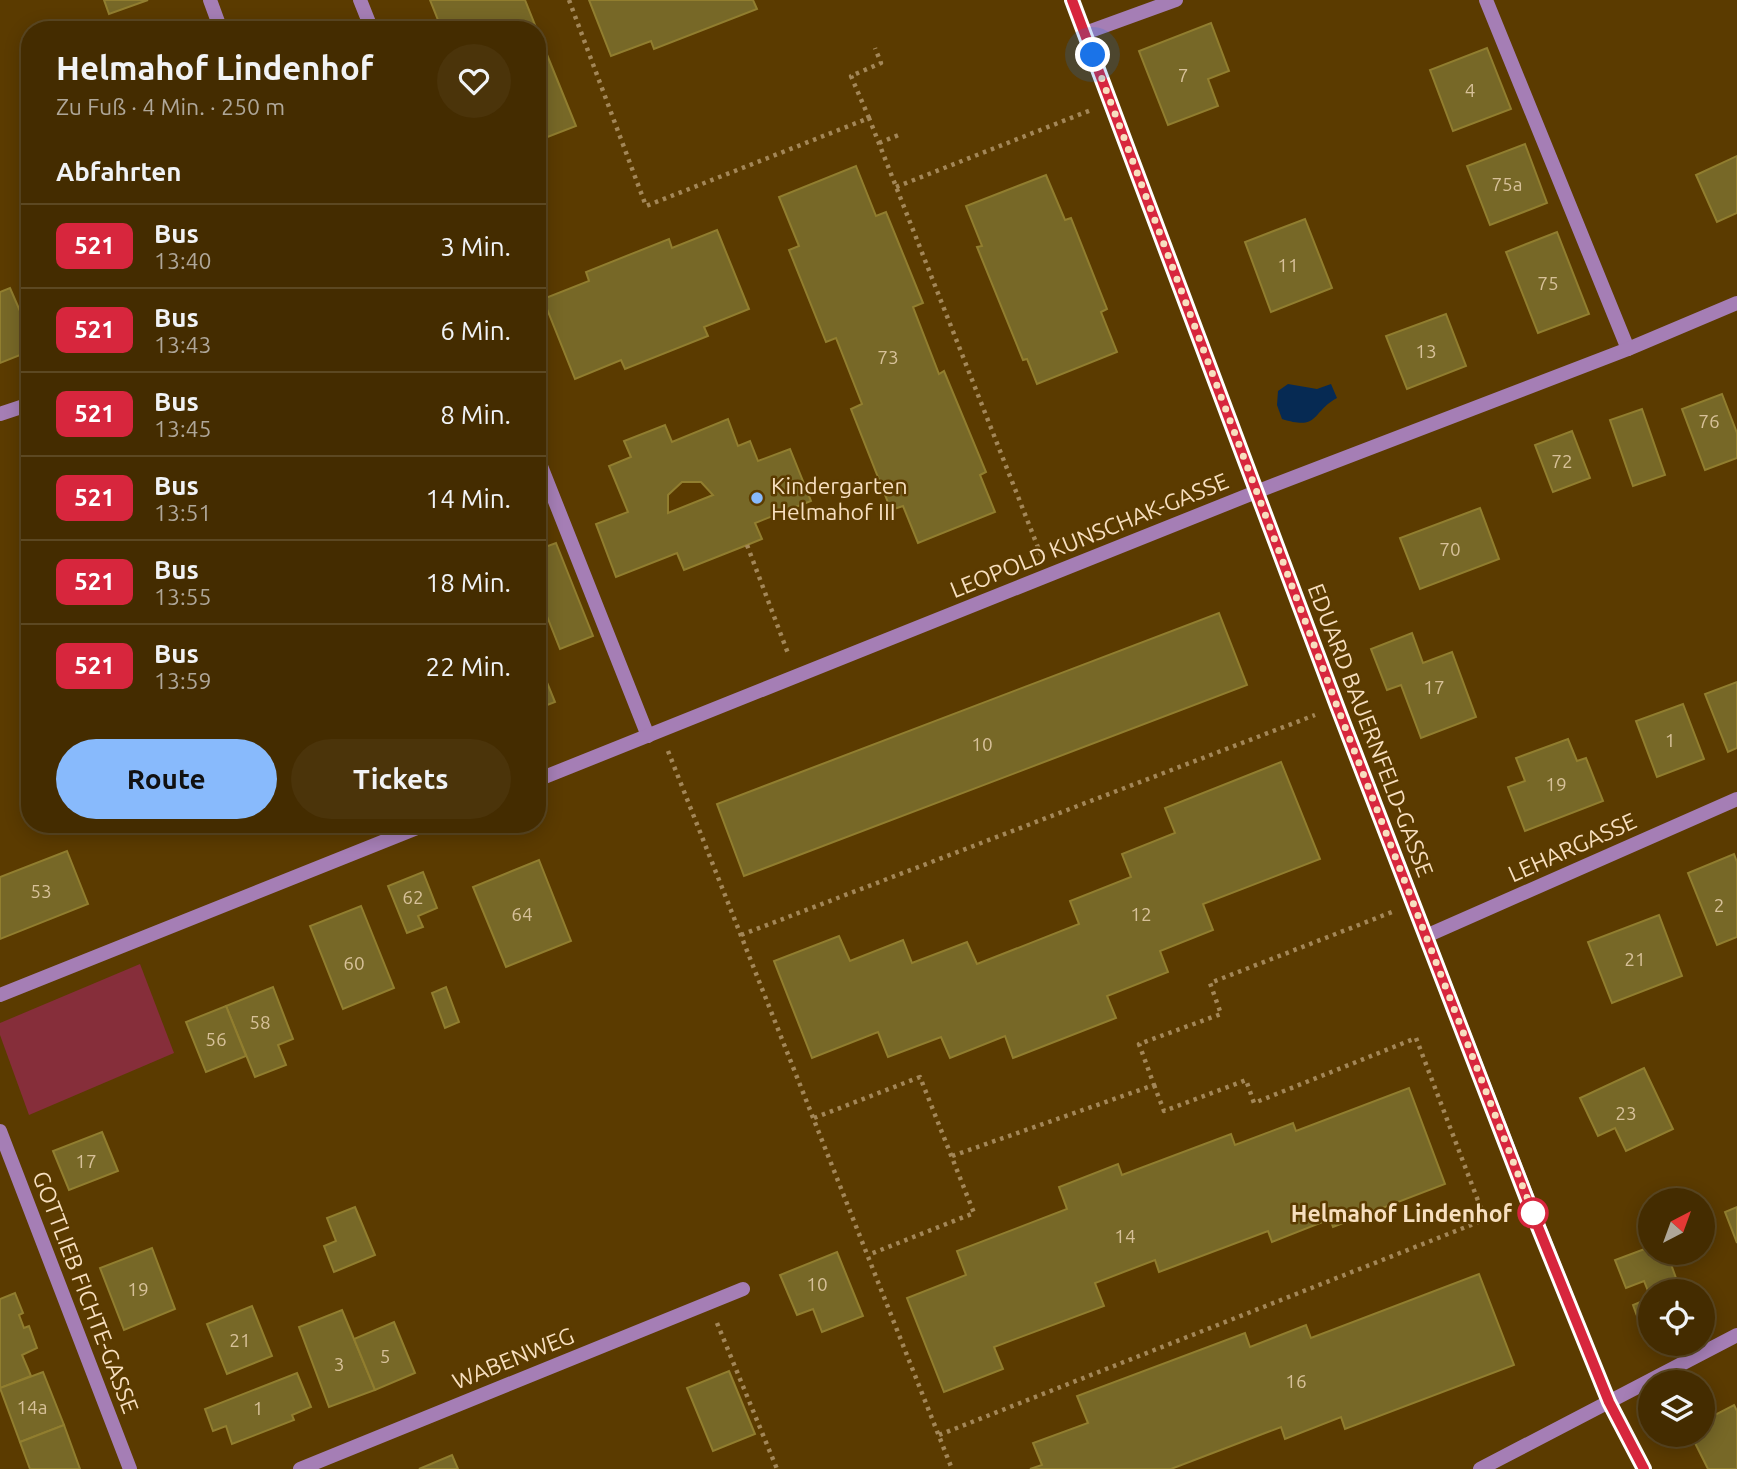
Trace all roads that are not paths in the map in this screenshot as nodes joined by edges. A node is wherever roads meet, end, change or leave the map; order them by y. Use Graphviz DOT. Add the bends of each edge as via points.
graph roads {
  1 [pos="210,0"];
  2 [pos="360,0"];
  3 [pos="1072,0"];
  4 [pos="1176,0"];
  5 [pos="1486,0"];
  6 [pos="218,21"];
  7 [pos="368,21"];
  8 [pos="1085,33"];
  9 [pos="1737,303"];
  10 [pos="1628,349"];
  11 [pos="21,407"];
  12 [pos="0,414"];
  13 [pos="546,477"];
  14 [pos="1256,492"];
  15 [pos="654,734"];
  16 [pos="546,776"];
  17 [pos="1737,799"];
  18 [pos="404,833"];
  19 [pos="1426,936"];
  20 [pos="0,995"];
  21 [pos="0,1131"];
  22 [pos="743,1289"];
  23 [pos="1737,1335"];
  24 [pos="1609,1402"];
  25 [pos="130,1469"];
  26 [pos="300,1469"];
  27 [pos="1480,1469"];
  28 [pos="1644,1469"];
  1 -- 6 [label="street"];
  2 -- 7 [label="street"];
  3 -- 8 [label="street, EDUARD BAUERNFELD-GASSE"];
  4 -- 8 [label="street"];
  5 -- 10 [label="street"];
  8 -- 14 [label="street, EDUARD BAUERNFELD-GASSE"];
  9 -- 10 [label="street, LEOPOLD KUNSCHAK-GASSE"];
  10 -- 14 [label="street, LEOPOLD KUNSCHAK-GASSE"];
  11 -- 12 [label="street"];
  13 -- 15 [label="street"];
  14 -- 15 [label="street, LEOPOLD KUNSCHAK-GASSE"];
  14 -- 19 [label="street, EDUARD BAUERNFELD-GASSE"];
  15 -- 16 [label="street, LEOPOLD KUNSCHAK-GASSE"];
  17 -- 19 [label="street, LEHARGASSE"];
  18 -- 20 [label="street"];
  19 -- 24 [label="street, EDUARD BAUERNFELD-GASSE"];
  21 -- 25 [label="street, GOTTLIEB FICHTE-GASSE"];
  22 -- 26 [label="street, WABENWEG"];
  23 -- 24 [label="street"];
  24 -- 27 [label="street"];
  24 -- 28 [label="street, EDUARD BAUERNFELD-GASSE"];
}
